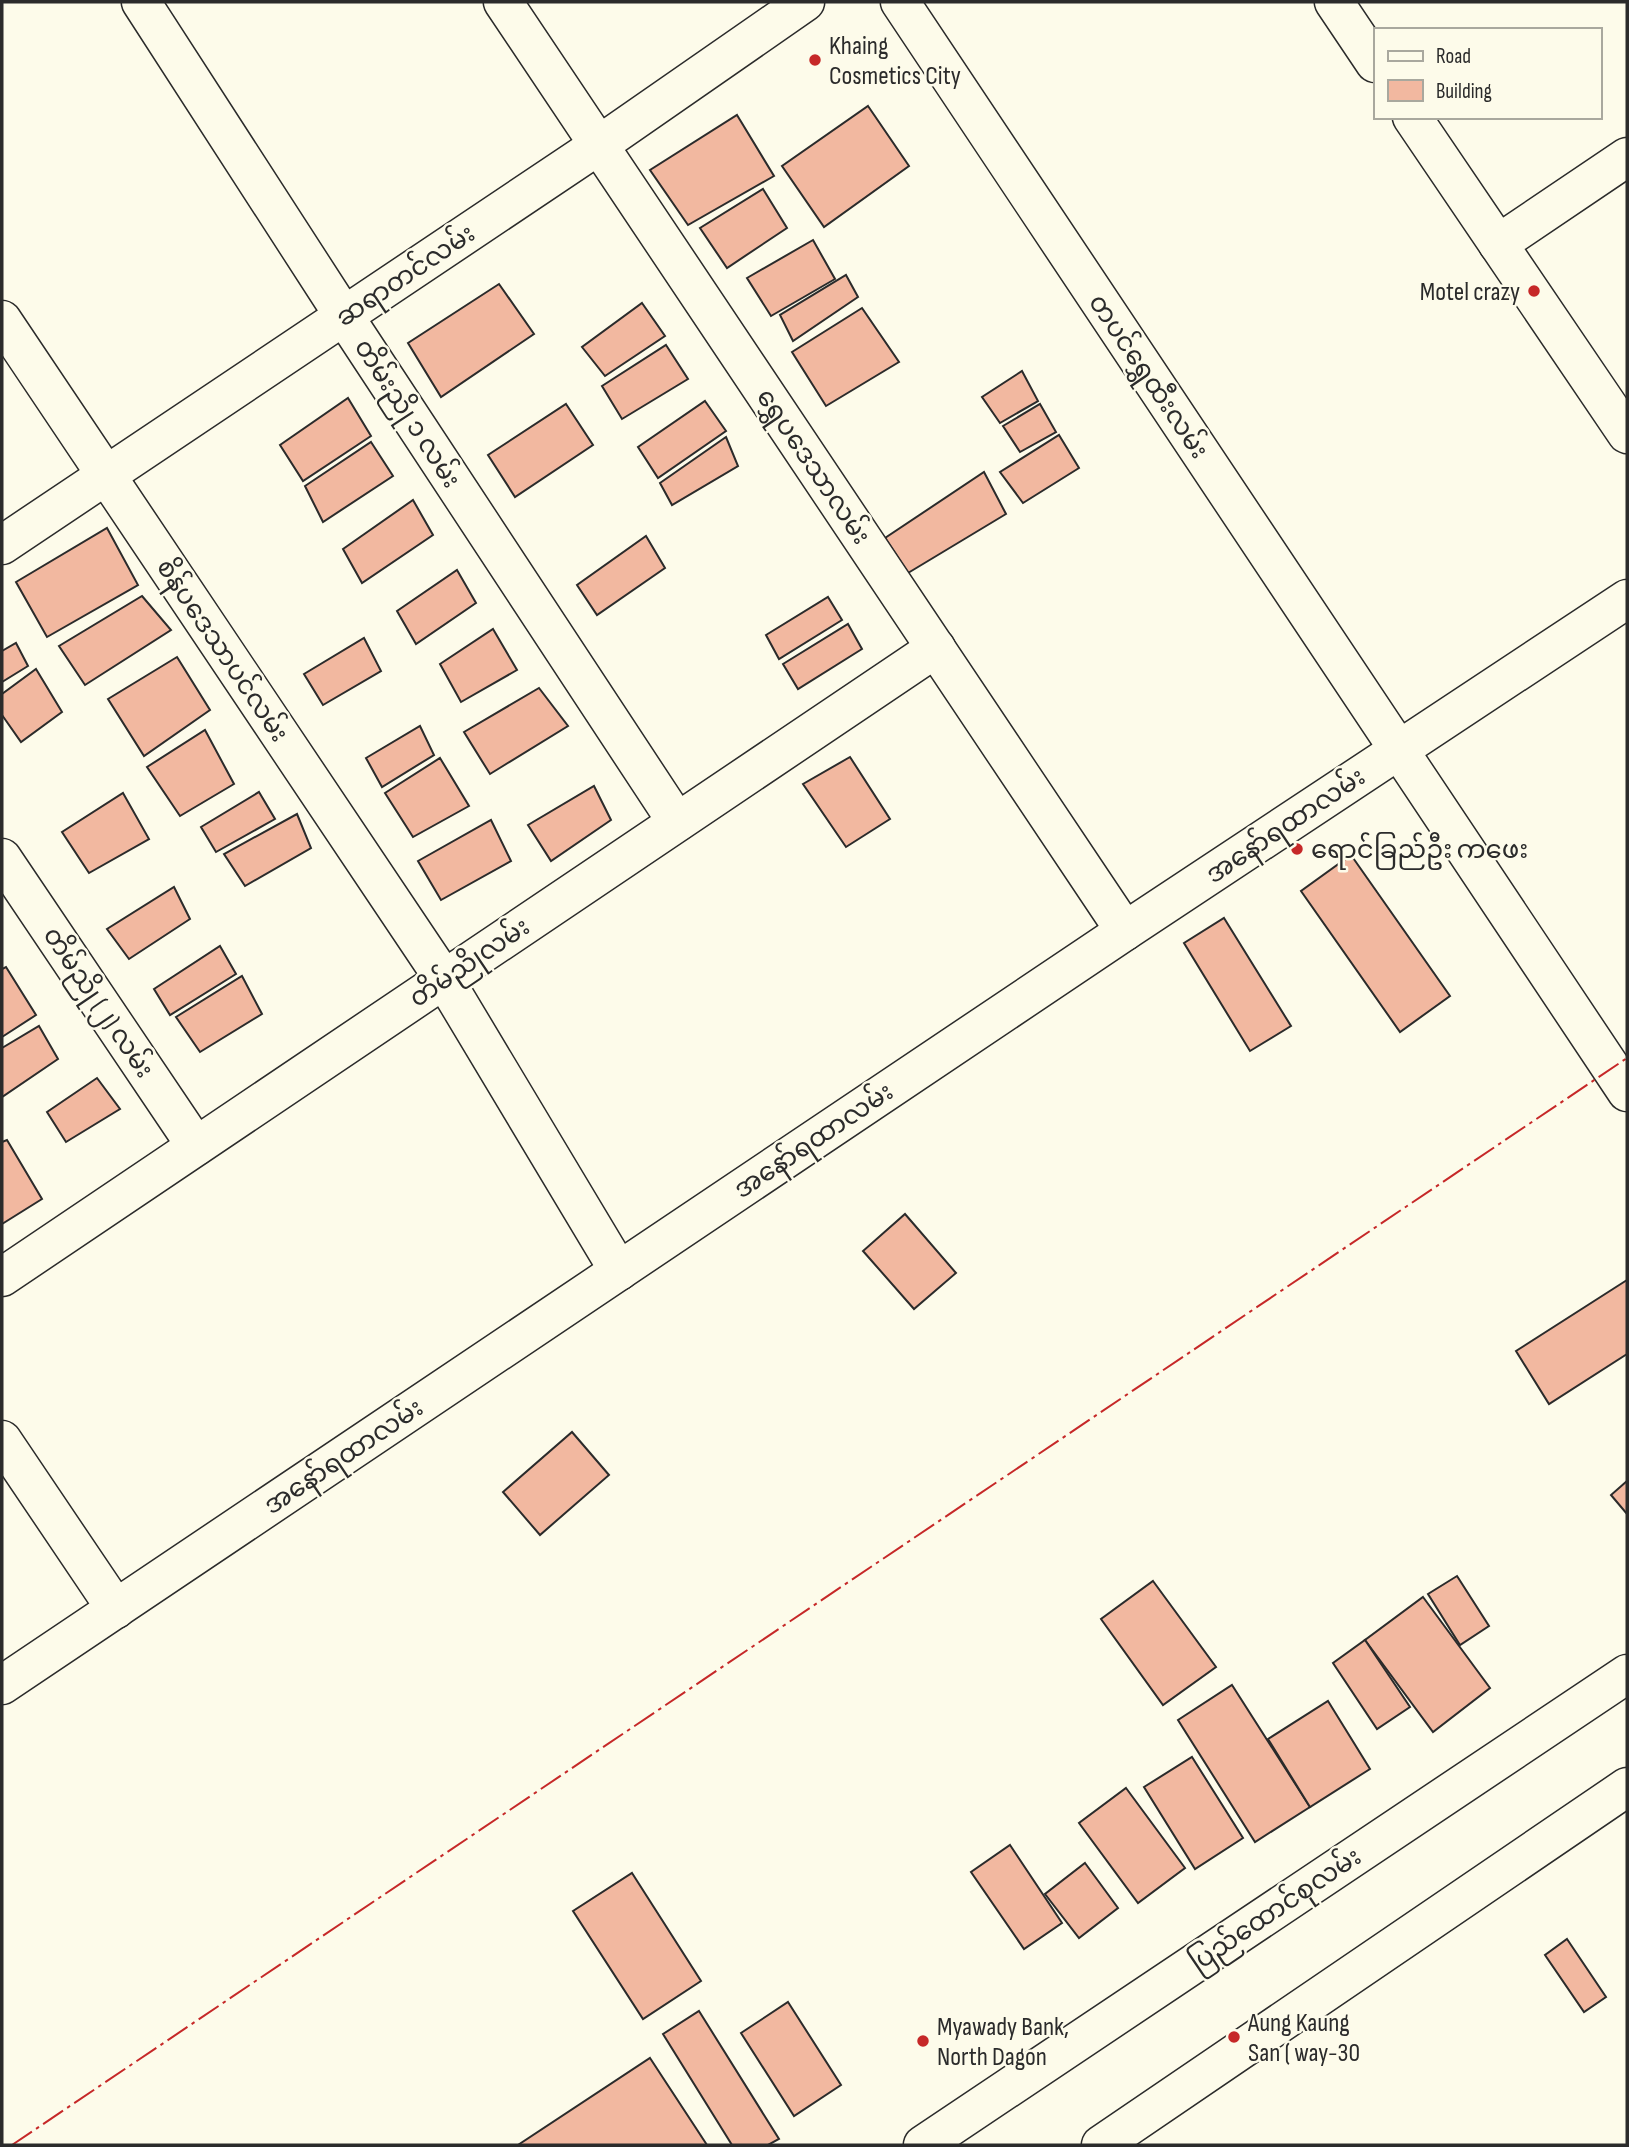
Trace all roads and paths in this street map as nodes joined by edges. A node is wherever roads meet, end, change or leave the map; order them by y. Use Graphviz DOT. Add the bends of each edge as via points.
graph roads {
  1 [pos="141,2"];
  2 [pos="503,2"];
  3 [pos="805,2"];
  4 [pos="900,2"];
  5 [pos="1334,2"];
  6 [pos="1374,61"];
  7 [pos="1413,119"];
  8 [pos="599,145"];
  9 [pos="1627,157"];
  10 [pos="1498,244"];
  11 [pos="344,316"];
  12 [pos="2,320"];
  13 [pos="1627,434"];
  14 [pos="106,475"];
  15 [pos="2,545"];
  16 [pos="1627,599"];
  17 [pos="936,648"];
  18 [pos="1398,749"];
  19 [pos="677,821"];
  20 [pos="2,858"];
  21 [pos="1125,931"];
  22 [pos="444,979"];
  23 [pos="1627,1092"];
  24 [pos="196,1146"];
  25 [pos="619,1271"];
  26 [pos="2,1277"];
  27 [pos="2,1440"];
  28 [pos="116,1609"];
  29 [pos="1627,1674"];
  30 [pos="2,1685"];
  31 [pos="1627,1787"];
  32 [pos="923,2145"];
  33 [pos="1101,2145"];
  1 -- 11 [label="street, တိမ်းညို ၁ လမ်း"];
  2 -- 8 [label="street, ရွှေပဒေသာလမ်း"];
  3 -- 8 [label="street, ဆရာတင်လမ်း"];
  4 -- 18 [label="street, တပင်ရွှေထီးလမ်း"];
  5 -- 6 [label="street"];
  7 -- 10 [label="street"];
  8 -- 11 [label="street, ဆရာတင်လမ်း"];
  8 -- 17 [label="street, ရွှေပဒေသာလမ်း"];
  9 -- 10 [label="street"];
  10 -- 13 [label="street"];
  11 -- 14 [label="street, ဆရာတင်လမ်း"];
  11 -- 19 [label="street, တိမ်းညို ၁ လမ်း"];
  12 -- 14 [label="street, စိန်ပဒေသာပင်လမ်း"];
  14 -- 15 [label="street, ဆရာတင်လမ်း"];
  14 -- 22 [label="street, စိန်ပဒေသာပင်လမ်း"];
  16 -- 18 [label="street, အနော်ရထာလမ်း"];
  17 -- 19 [label="street, တိမ်ညိုလမ်း"];
  17 -- 21 [label="street, ရွှေပဒေသာလမ်း"];
  18 -- 21 [label="street, အနော်ရထာလမ်း"];
  18 -- 23 [label="street, တပင်ရွှေထီးလမ်း"];
  19 -- 22 [label="street, တိမ်ညိုလမ်း"];
  20 -- 24 [label="street, တိမ်ညို (၂) လမ်း"];
  21 -- 25 [label="street, အနော်ရထာလမ်း"];
  22 -- 24 [label="street, တိမ်ညိုလမ်း"];
  22 -- 25 [label="street, စိန်ပဒေသာပင်လမ်း"];
  24 -- 26 [label="street, တိမ်ညိုလမ်း"];
  25 -- 28 [label="street, အနော်ရထာလမ်း"];
  27 -- 28 [label="street"];
  28 -- 30 [label="street, အနော်ရထာလမ်း"];
  29 -- 32 [label="street, ပြည်ထောင်စုလမ်း"];
  31 -- 33 [label="street"];
}
